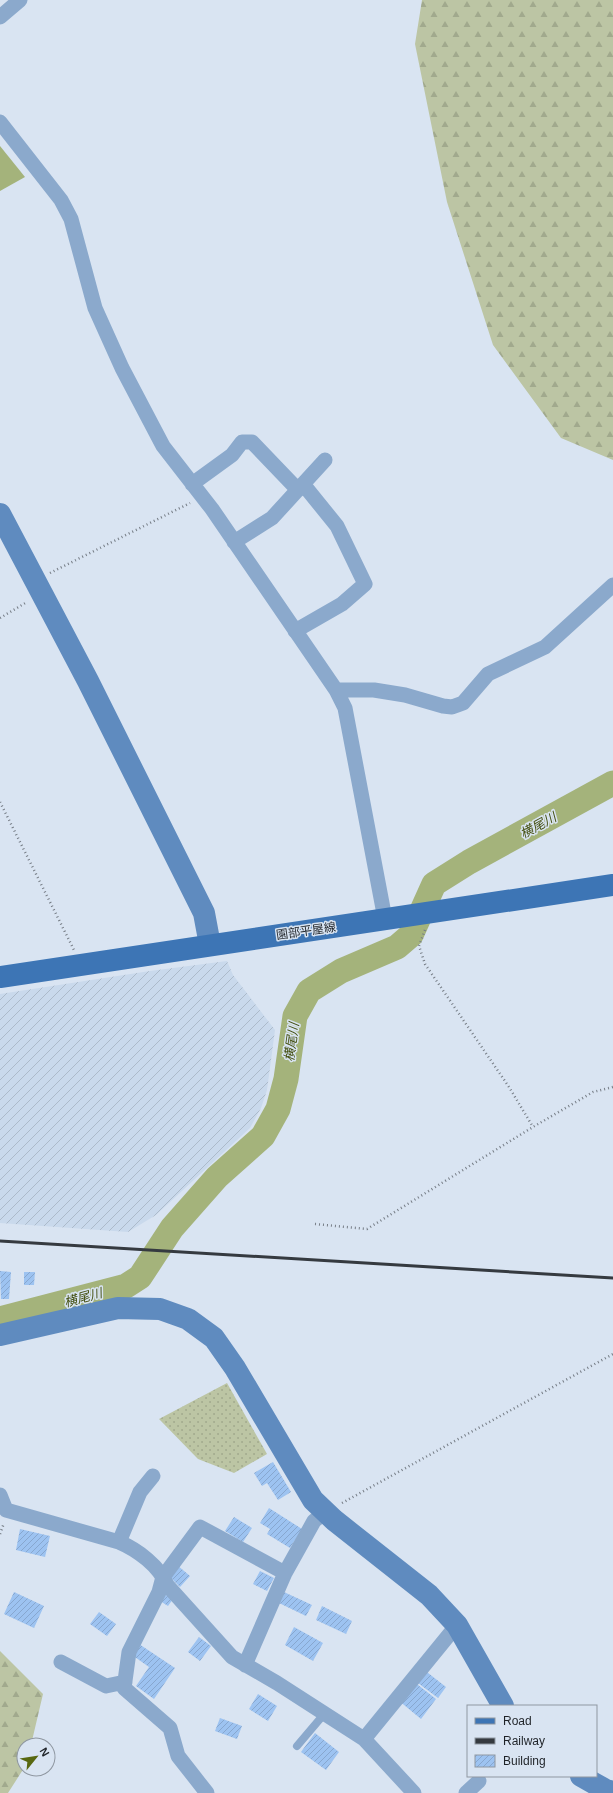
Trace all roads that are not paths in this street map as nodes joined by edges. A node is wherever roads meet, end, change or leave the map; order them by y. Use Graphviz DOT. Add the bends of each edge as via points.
graph roads {
  1 [pos="20,0"];
  2 [pos="0,17"];
  3 [pos="0,122"];
  4 [pos="325,460"];
  5 [pos="192,484"];
  6 [pos="300,487"];
  7 [pos="0,514"];
  8 [pos="234,542"];
  9 [pos="613,585"];
  10 [pos="295,631"];
  11 [pos="336,690"];
  12 [pos="613,885"];
  13 [pos="385,919"];
  14 [pos="210,945"];
  15 [pos="0,977"];
  16 [pos="0,1335"];
  17 [pos="154,1476"];
  18 [pos="0,1495"];
  19 [pos="326,1512"];
  20 [pos="119,1542"];
  21 [pos="285,1574"];
  22 [pos="163,1576"];
  23 [pos="456,1625"];
  24 [pos="61,1662"];
  25 [pos="245,1666"];
  26 [pos="125,1682"];
  27 [pos="502,1705"];
  28 [pos="325,1713"];
  29 [pos="364,1739"];
  30 [pos="297,1746"];
  31 [pos="584,1777"];
  32 [pos="479,1781"];
  33 [pos="406,1791"];
  34 [pos="613,1792"];
  35 [pos="207,1793"];
  36 [pos="466,1793"];
  1 -- 2 [label="street"];
  3 -- 5 [label="street" via="61,200 71,219 95,308 122,368 163,446"];
  4 -- 6 [label="street"];
  5 -- 6 [label="street" via="232,455 242,442 252,442"];
  5 -- 8 [label="street"];
  6 -- 8 [label="street" via="272,518"];
  6 -- 10 [label="street" via="337,526 365,584 342,604"];
  7 -- 14 [label="street" via="88,682 204,914"];
  8 -- 10 [label="street"];
  9 -- 11 [label="street" via="545,647 488,674 463,703 452,707 374,690"];
  10 -- 11 [label="street"];
  11 -- 13 [label="street" via="345,708"];
  12 -- 13 [label="main road, 園部平屋線"];
  13 -- 14 [label="main road, 園部平屋線"];
  14 -- 15 [label="main road, 園部平屋線"];
  16 -- 19 [label="street" via="118,1308 160,1308 188,1319 214,1338 235,1368 313,1500"];
  17 -- 20 [label="street" via="140,1492"];
  18 -- 20 [label="street" via="6,1510"];
  19 -- 21 [label="street" via="314,1521"];
  19 -- 23 [label="street" via="429,1595"];
  20 -- 22 [label="street" via="135,1549"];
  21 -- 22 [label="street" via="200,1527"];
  21 -- 25 [label="street"];
  22 -- 25 [label="street" via="167,1585 227,1651"];
  22 -- 26 [label="street" via="159,1592 129,1652"];
  23 -- 27 [label="street"];
  23 -- 29 [label="street"];
  24 -- 26 [label="street" via="106,1686"];
  25 -- 28 [label="street"];
  26 -- 35 [label="street" via="124,1688 170,1728 178,1756"];
  28 -- 29 [label="street"];
  28 -- 30 [label="lane"];
  29 -- 33 [label="street"];
  31 -- 34 [label="street"];
  32 -- 36 [label="street"];
}
